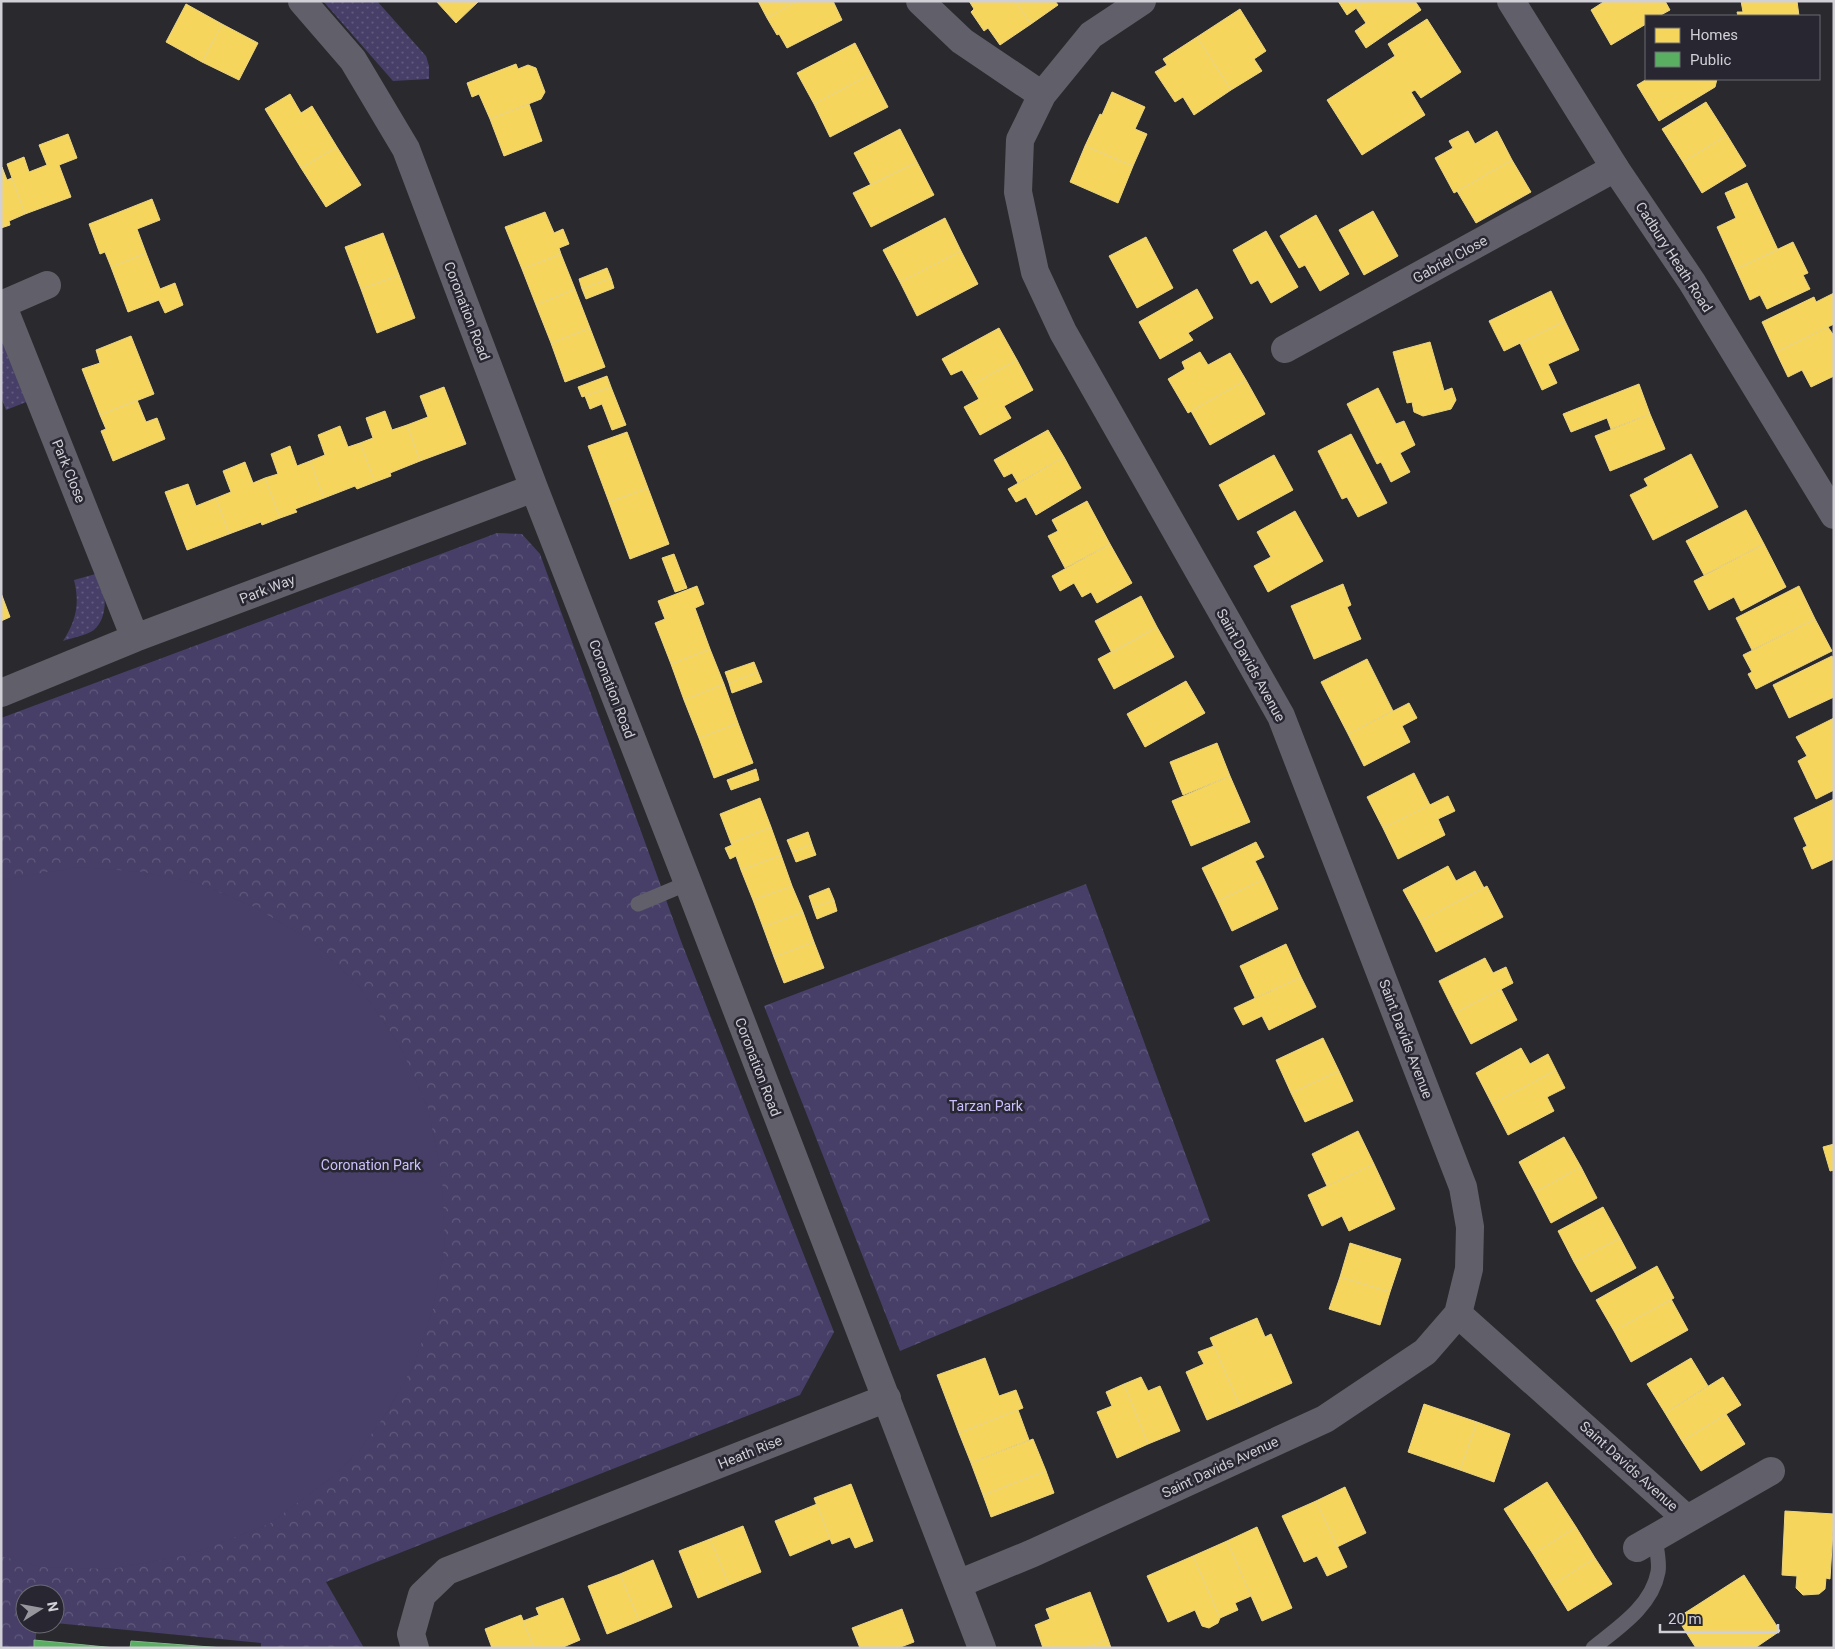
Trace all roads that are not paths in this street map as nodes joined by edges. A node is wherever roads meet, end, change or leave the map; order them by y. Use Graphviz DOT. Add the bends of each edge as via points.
graph roads {
  1 [pos="302,1"];
  2 [pos="920,1"];
  3 [pos="1142,1"];
  4 [pos="1510,1"];
  5 [pos="1042,95"];
  6 [pos="1615,168"];
  7 [pos="47,285"];
  8 [pos="2,304"];
  9 [pos="1285,349"];
  10 [pos="534,488"];
  11 [pos="1834,515"];
  12 [pos="135,638"];
  13 [pos="1,694"];
  14 [pos="688,883"];
  15 [pos="638,904"];
  16 [pos="1458,1314"];
  17 [pos="886,1398"];
  18 [pos="1771,1471"];
  19 [pos="1688,1519"];
  20 [pos="1646,1542"];
  21 [pos="958,1584"];
  22 [pos="415,1648"];
  23 [pos="982,1648"];
  24 [pos="1593,1648"];
  1 -- 10 [label="street, Coronation Road" via="353,60 406,149"];
  2 -- 5 [label="street" via="962,41"];
  3 -- 5 [label="street, Saint Davids Avenue" via="1091,35"];
  4 -- 6 [label="street, Cadbury Heath Road"];
  5 -- 16 [label="street, Saint Davids Avenue" via="1020,140 1018,192 1035,272 1063,332 1281,716 1463,1187 1470,1227 1469,1269"];
  6 -- 9 [label="street, Gabriel Close"];
  6 -- 11 [label="street, Cadbury Heath Road" via="1692,282"];
  7 -- 8 [label="street, Park Close"];
  8 -- 12 [label="street, Park Close"];
  10 -- 12 [label="street, Park Way"];
  10 -- 14 [label="street, Coronation Road"];
  12 -- 13 [label="street, Park Way"];
  14 -- 15 [label="lane"];
  14 -- 17 [label="street, Coronation Road"];
  16 -- 19 [label="street, Saint Davids Avenue"];
  16 -- 21 [label="street, Saint Davids Avenue" via="1425,1352 1325,1419"];
  17 -- 21 [label="street"];
  17 -- 22 [label="street, Heath Rise" via="447,1571 422,1595 411,1634"];
  18 -- 19 [label="street, Saint Davids Avenue"];
  19 -- 20 [label="street, Saint Davids Avenue"];
  20 -- 24 [label="lane" via="1658,1571 1652,1591 1632,1616"];
  21 -- 23 [label="street"];
}
